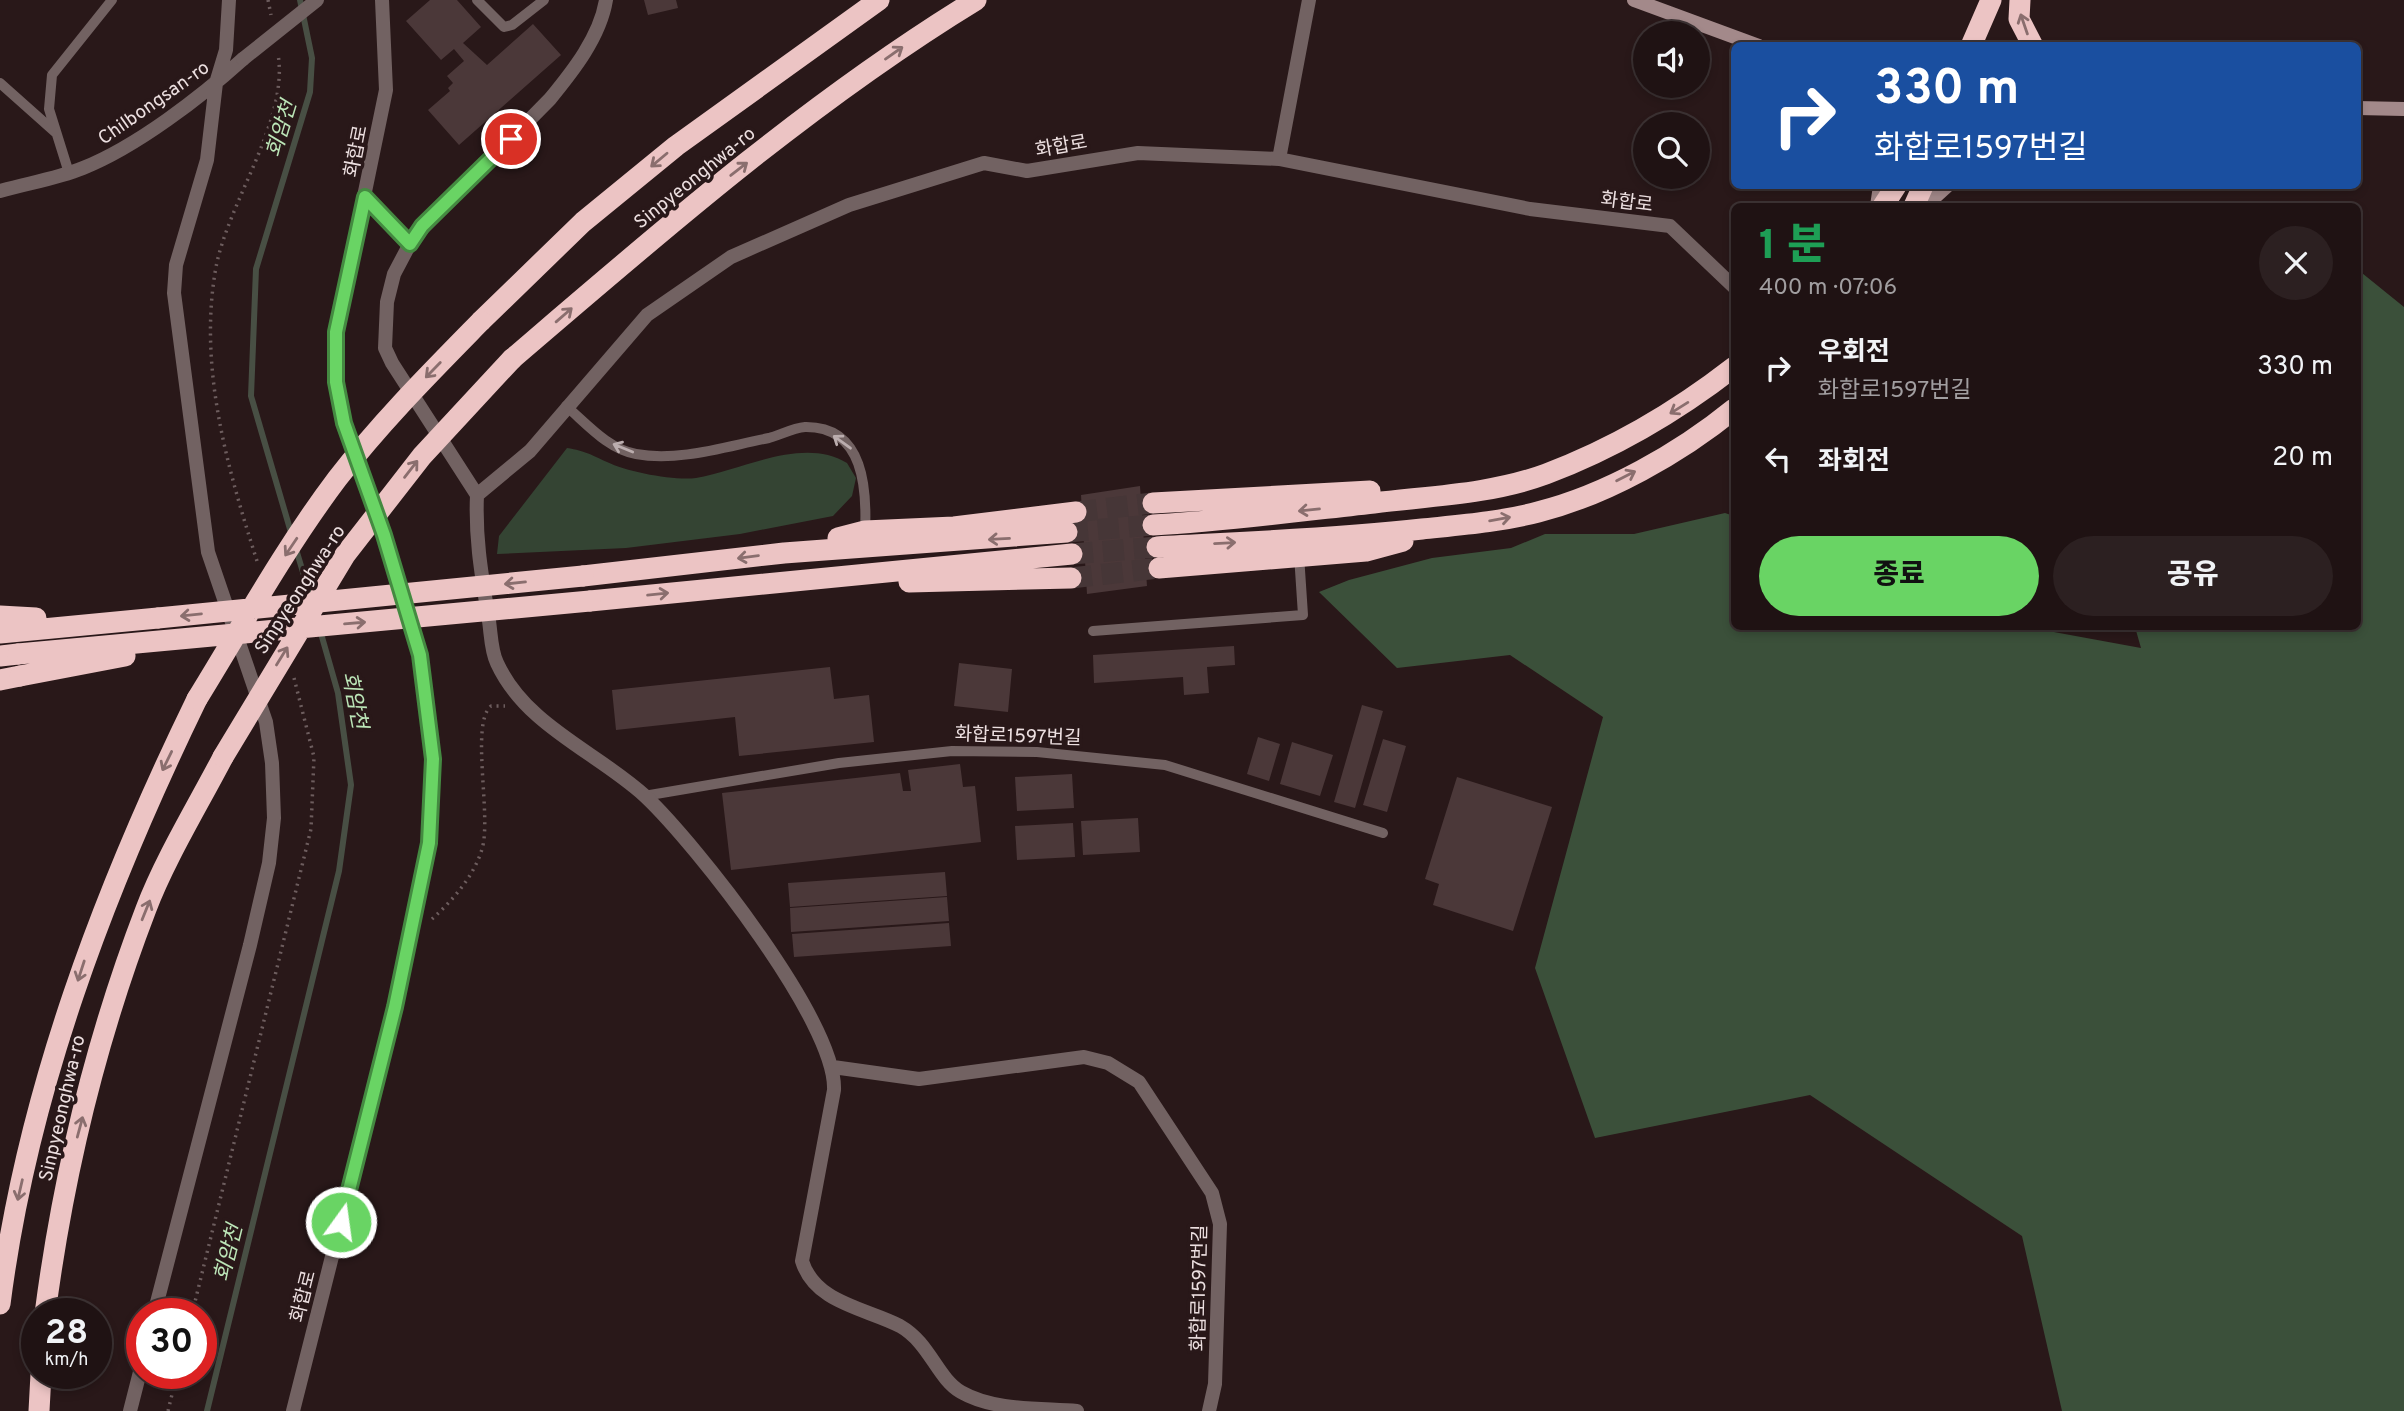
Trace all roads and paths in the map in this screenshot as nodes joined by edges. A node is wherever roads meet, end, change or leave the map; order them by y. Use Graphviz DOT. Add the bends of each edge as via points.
graph roads {
  1 [pos="112,0"];
  2 [pos="229,0"];
  3 [pos="317,0"];
  4 [pos="382,0"];
  5 [pos="477,0"];
  6 [pos="544,0"];
  7 [pos="606,0"];
  8 [pos="879,0"];
  9 [pos="975,0"];
  10 [pos="1309,0"];
  11 [pos="1634,0"];
  12 [pos="1991,0"];
  13 [pos="2020,0"];
  14 [pos="1748,42"];
  15 [pos="1973,42"];
  16 [pos="2031,42"];
  17 [pos="0,83"];
  18 [pos="216,83"];
  19 [pos="2361,108"];
  20 [pos="2404,109"];
  21 [pos="55,132"];
  22 [pos="1279,159"];
  23 [pos="69,173"];
  24 [pos="1944,189"];
  25 [pos="0,191"];
  26 [pos="365,197"];
  27 [pos="1928,203"];
  28 [pos="410,244"];
  29 [pos="1731,284"];
  30 [pos="1731,370"];
  31 [pos="566,406"];
  32 [pos="1731,411"];
  33 [pos="1487,488"];
  34 [pos="477,495"];
  35 [pos="1153,503"];
  36 [pos="1076,512"];
  37 [pos="1153,525"];
  38 [pos="1067,532"];
  39 [pos="865,539"];
  40 [pos="1298,549"];
  41 [pos="1072,554"];
  42 [pos="1158,557"];
  43 [pos="1071,578"];
  44 [pos="728,586"];
  45 [pos="8,625"];
  46 [pos="1093,631"];
  47 [pos="248,633"];
  48 [pos="9,655"];
  49 [pos="10,678"];
  50 [pos="534,712"];
  51 [pos="644,796"];
  52 [pos="1382,834"];
  53 [pos="410,929"];
  54 [pos="833,1067"];
  55 [pos="48,1298"];
  56 [pos="158,1298"];
  57 [pos="0,1304"];
  58 [pos="40,1389"];
  59 [pos="136,1389"];
  60 [pos="173,1389"];
  61 [pos="39,1411"];
  62 [pos="130,1411"];
  63 [pos="168,1411"];
  64 [pos="293,1411"];
  65 [pos="1077,1411"];
  66 [pos="1209,1411"];
  1 -- 21 [label="lane" via="52,75 48,103"];
  2 -- 18 [label="street" via="226,50"];
  3 -- 18 [label="street, Chilbongsan-ro, bridge"];
  4 -- 26 [label="street, 화합로" via="386,90"];
  5 -- 6 [label="lane" via="504,27 512,26"];
  7 -- 28 [label="street" via="593,35 570,74 422,226"];
  8 -- 57 [label="highway, Sinpyeonghwa-ro, one-way, bridge" via="676,146 583,222 396,408 337,480 277,568 197,699 144,808 96,926 47,1077 8,1241"];
  55 -- 9 [label="highway, Sinpyeonghwa-ro, one-way, bridge" via="67,1179 104,1029 147,906 223,757 345,555 422,456 512,359 704,197 838,92"];
  10 -- 22 [label="street"];
  11 -- 14 [label="main road"];
  12 -- 15 [label="highway"];
  16 -- 13 [label="highway, one-way" via="2020,19"];
  17 -- 21 [label="lane"];
  18 -- 23 [label="street, Chilbongsan-ro" via="109,157"];
  18 -- 56 [label="street" via="207,160 176,265 174,293 208,552 266,722 274,818 270,863"];
  19 -- 20 [label="main road"];
  21 -- 23 [label="lane"];
  22 -- 29 [label="street, 화합로" via="1530,209 1670,226"];
  22 -- 31 [label="street, 화합로" via="1138,153 1027,171 984,163 849,205 731,257 647,315"];
  23 -- 25 [label="street, Chilbongsan-ro"];
  24 -- 27 [label="main road"];
  26 -- 28 [label="street"];
  26 -- 53 [label="street, 화합로" via="336,332 336,382 344,423 420,655 427,703 433,759 429,843"];
  28 -- 34 [label="street" via="394,274 387,302 385,348"];
  30 -- 33 [label="highway, one-way" via="1639,432 1546,474"];
  31 -- 34 [label="street, 화합로" via="530,451"];
  39 -- 31 [label="lane, one-way" via="864,478 851,447 829,433 805,427 676,456 637,454 616,448"];
  40 -- 32 [label="highway, one-way" via="1539,512 1661,458"];
  33 -- 35 [label="highway"];
  33 -- 37 [label="highway, one-way" via="1203,523"];
  34 -- 50 [label="street" via="475,538 496,661"];
  36 -- 39 [label="highway"];
  38 -- 39 [label="highway, one-way" via="1010,539"];
  39 -- 45 [label="highway, one-way, bridge" via="583,576 159,618"];
  42 -- 40 [label="highway, one-way"];
  40 -- 46 [label="lane" via="1303,615"];
  41 -- 44 [label="highway"];
  43 -- 44 [label="highway"];
  47 -- 44 [label="highway, one-way, bridge"];
  47 -- 48 [label="highway, bridge"];
  47 -- 49 [label="highway, bridge"];
  50 -- 51 [label="street"];
  50 -- 53 [label="path" via="499,705 486,711 482,785 488,818 483,848 458,892 430,921"];
  51 -- 52 [label="lane, 화합로1597번길" via="864,760 952,751 1037,752 1165,765"];
  51 -- 54 [label="street" via="714,876 785,973"];
  53 -- 64 [label="street, 화합로" via="395,1007"];
  54 -- 65 [label="street" via="834,1090 803,1261 813,1284 912,1334 961,1392 1001,1405"];
  54 -- 66 [label="street, 화합로1597번길" via="919,1079 1084,1057 1108,1063 1139,1082 1217,1207 1215,1384"];
  58 -- 61 [label="highway"];
  59 -- 62 [label="street"];
  60 -- 63 [label="path"];
}
